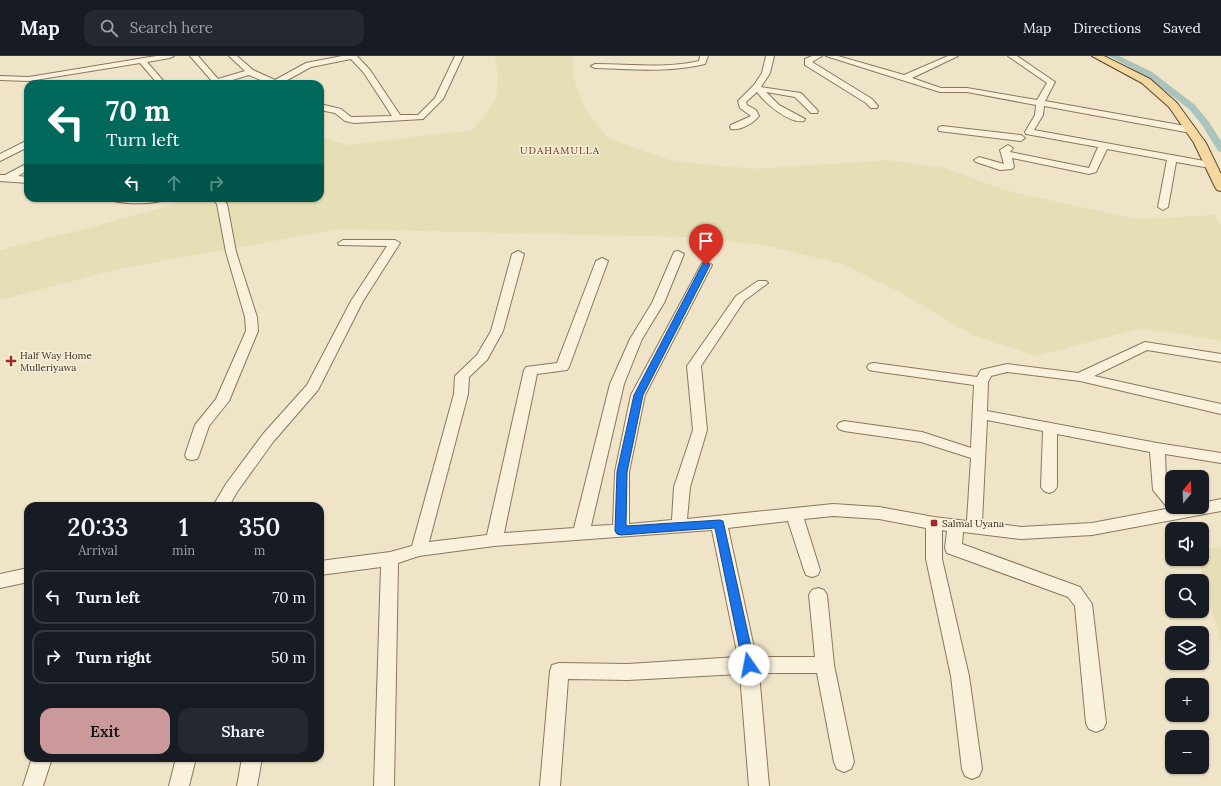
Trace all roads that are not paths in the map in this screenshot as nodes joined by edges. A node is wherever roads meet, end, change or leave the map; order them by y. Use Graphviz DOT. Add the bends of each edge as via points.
graph roads {
  1 [pos="170,56"];
  2 [pos="194,56"];
  3 [pos="233,56"];
  4 [pos="354,56"];
  5 [pos="459,56"];
  6 [pos="704,56"];
  7 [pos="770,56"];
  8 [pos="818,56"];
  9 [pos="830,56"];
  10 [pos="954,56"];
  11 [pos="1012,56"];
  12 [pos="1097,56"];
  13 [pos="846,57"];
  14 [pos="139,59"];
  15 [pos="595,66"];
  16 [pos="250,72"];
  17 [pos="0,78"];
  18 [pos="905,78"];
  19 [pos="158,80"];
  20 [pos="211,80"];
  21 [pos="223,80"];
  22 [pos="266,80"];
  23 [pos="282,80"];
  24 [pos="758,88"];
  25 [pos="1040,103"];
  26 [pos="874,106"];
  27 [pos="324,108"];
  28 [pos="814,111"];
  29 [pos="398,118"];
  30 [pos="801,119"];
  31 [pos="734,127"];
  32 [pos="942,129"];
  33 [pos="1190,130"];
  34 [pos="1025,135"];
  35 [pos="24,145"];
  36 [pos="1104,145"];
  37 [pos="18,148"];
  38 [pos="24,149"];
  39 [pos="1006,154"];
  40 [pos="0,158"];
  41 [pos="1172,158"];
  42 [pos="978,160"];
  43 [pos="1210,165"];
  44 [pos="24,168"];
  45 [pos="4,178"];
  46 [pos="24,180"];
  47 [pos="1221,187"];
  48 [pos="220,202"];
  49 [pos="1163,207"];
  50 [pos="343,243"];
  51 [pos="518,254"];
  52 [pos="678,254"];
  53 [pos="602,261"];
  54 [pos="706,265"];
  55 [pos="762,283"];
  56 [pos="1221,358"];
  57 [pos="874,367"];
  58 [pos="1080,378"];
  59 [pos="981,382"];
  60 [pos="1221,409"];
  61 [pos="980,414"];
  62 [pos="844,426"];
  63 [pos="1050,427"];
  64 [pos="1157,448"];
  65 [pos="192,454"];
  66 [pos="978,455"];
  67 [pos="1221,458"];
  68 [pos="1049,487"];
  69 [pos="1165,495"];
  70 [pos="223,502"];
  71 [pos="1221,504"];
  72 [pos="1209,505"];
  73 [pos="1165,510"];
  74 [pos="794,514"];
  75 [pos="934,523"];
  76 [pos="720,524"];
  77 [pos="956,526"];
  78 [pos="679,527"];
  79 [pos="974,528"];
  80 [pos="621,531"];
  81 [pos="581,533"];
  82 [pos="494,540"];
  83 [pos="419,550"];
  84 [pos="390,559"];
  85 [pos="324,567"];
  86 [pos="812,570"];
  87 [pos="24,576"];
  88 [pos="0,582"];
  89 [pos="818,595"];
  90 [pos="749,665"];
  91 [pos="826,665"];
  92 [pos="1096,723"];
  93 [pos="41,762"];
  94 [pos="185,762"];
  95 [pos="251,762"];
  96 [pos="844,762"];
  97 [pos="972,769"];
  98 [pos="33,786"];
  99 [pos="179,786"];
  100 [pos="247,786"];
  101 [pos="384,786"];
  102 [pos="550,786"];
  103 [pos="759,786"];
  1 -- 14 [label="street"];
  2 -- 20 [label="street"];
  3 -- 16 [label="street"];
  4 -- 23 [label="street" via="309,66"];
  4 -- 29 [label="street"];
  5 -- 29 [label="street" via="439,99 420,117"];
  6 -- 15 [label="street" via="702,62 691,66"];
  7 -- 24 [label="street" via="766,73"];
  8 -- 26 [label="street" via="808,63"];
  9 -- 13 [label="street"];
  10 -- 18 [label="street"];
  11 -- 25 [label="street" via="1051,82"];
  12 -- 33 [label="main road" via="1146,81 1173,105"];
  13 -- 18 [label="street"];
  14 -- 17 [label="street" via="29,79"];
  14 -- 19 [label="street"];
  16 -- 21 [label="street"];
  16 -- 22 [label="street"];
  18 -- 25 [label="street" via="940,90 967,90"];
  24 -- 28 [label="street" via="798,96"];
  24 -- 30 [label="street" via="775,107"];
  24 -- 31 [label="street" via="742,101 743,106 755,116"];
  25 -- 33 [label="street"];
  25 -- 34 [label="street" via="1039,115"];
  27 -- 29 [label="street" via="338,111 348,119 354,120"];
  32 -- 34 [label="street"];
  33 -- 43 [label="main road" via="1200,143"];
  34 -- 36 [label="street"];
  34 -- 39 [label="street" via="1005,150"];
  35 -- 37 [label="street"];
  36 -- 39 [label="street" via="1092,170 1088,171"];
  36 -- 41 [label="street"];
  37 -- 38 [label="street"];
  37 -- 40 [label="street"];
  39 -- 42 [label="street" via="1009,167 1005,168"];
  41 -- 43 [label="street"];
  41 -- 49 [label="street"];
  43 -- 47 [label="main road"];
  44 -- 45 [label="street"];
  45 -- 46 [label="street"];
  48 -- 65 [label="street" via="231,252 251,317 252,331 222,401 202,425"];
  50 -- 70 [label="street" via="395,243 357,301 313,387 268,438"];
  51 -- 83 [label="street" via="497,331 482,357 462,376 461,394"];
  52 -- 81 [label="street" via="658,303 636,339 617,384"];
  53 -- 82 [label="street" via="562,367 531,370"];
  54 -- 80 [label="street" via="638,395 622,472"];
  55 -- 78 [label="street" via="740,299 694,366 700,430 682,487"];
  56 -- 58 [label="street" via="1145,346"];
  57 -- 59 [label="street"];
  58 -- 59 [label="street" via="1007,368 986,373"];
  58 -- 60 [label="street"];
  59 -- 61 [label="street"];
  61 -- 63 [label="street"];
  61 -- 66 [label="street"];
  62 -- 66 [label="street" via="922,436"];
  63 -- 64 [label="street"];
  63 -- 68 [label="street"];
  64 -- 67 [label="street"];
  64 -- 69 [label="street" via="1159,481"];
  66 -- 79 [label="street"];
  71 -- 72 [label="street"];
  73 -- 79 [label="street" via="1092,529 1021,533"];
  74 -- 75 [label="street" via="833,510 856,511"];
  74 -- 76 [label="street"];
  74 -- 86 [label="street"];
  75 -- 77 [label="street"];
  75 -- 97 [label="street" via="934,559 960,676"];
  76 -- 78 [label="street"];
  76 -- 90 [label="street"];
  77 -- 79 [label="street"];
  77 -- 92 [label="street" via="953,548 1074,592 1083,604"];
  78 -- 80 [label="street"];
  80 -- 81 [label="street"];
  81 -- 82 [label="street"];
  82 -- 83 [label="street"];
  83 -- 84 [label="street"];
  84 -- 85 [label="street"];
  84 -- 101 [label="street"];
  87 -- 88 [label="street"];
  89 -- 91 [label="street"];
  90 -- 91 [label="street"];
  90 -- 102 [label="street" via="628,672 559,671"];
  90 -- 103 [label="street"];
  91 -- 96 [label="street"];
  93 -- 98 [label="street"];
  94 -- 99 [label="street"];
  95 -- 100 [label="street"];
}
